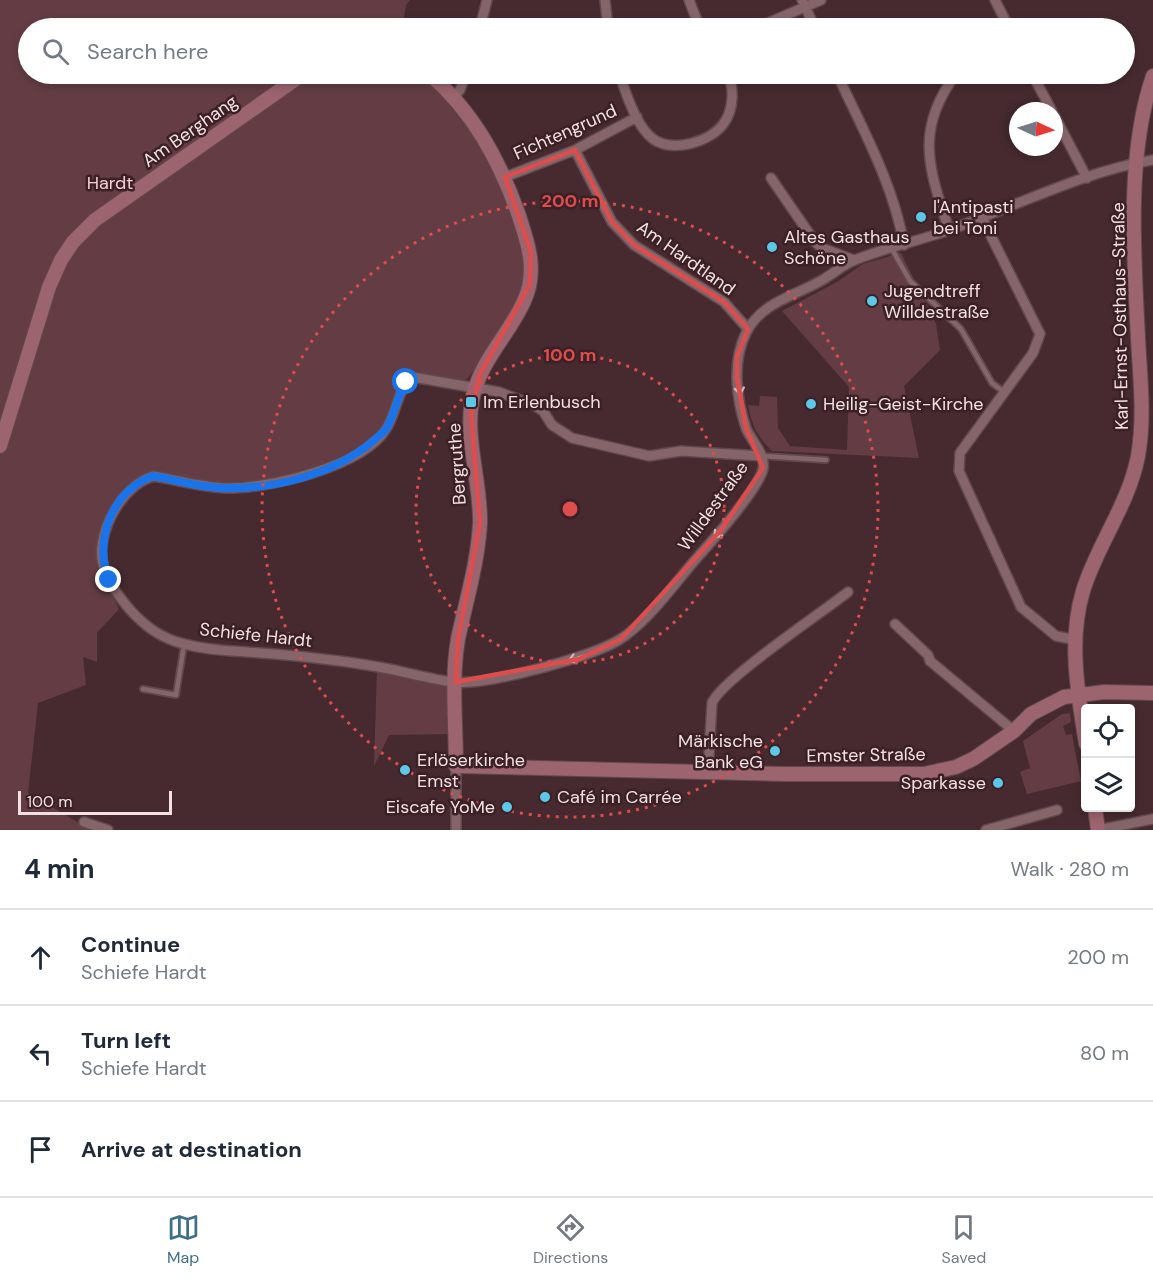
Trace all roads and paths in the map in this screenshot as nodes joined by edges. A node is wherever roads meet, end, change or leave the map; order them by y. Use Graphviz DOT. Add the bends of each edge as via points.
graph roads {
  1 [pos="487,0"];
  2 [pos="605,0"];
  3 [pos="689,0"];
  4 [pos="821,0"];
  5 [pos="995,0"];
  6 [pos="803,4"];
  7 [pos="482,18"];
  8 [pos="607,18"];
  9 [pos="696,18"];
  10 [pos="776,18"];
  11 [pos="810,18"];
  12 [pos="1004,18"];
  13 [pos="1153,76"];
  14 [pos="289,84"];
  15 [pos="439,84"];
  16 [pos="462,84"];
  17 [pos="624,84"];
  18 [pos="731,84"];
  19 [pos="842,84"];
  20 [pos="948,84"];
  21 [pos="1037,84"];
  22 [pos="453,97"];
  23 [pos="1047,102"];
  24 [pos="637,117"];
  25 [pos="1063,132"];
  26 [pos="575,150"];
  27 [pos="1153,160"];
  28 [pos="1136,162"];
  29 [pos="505,177"];
  30 [pos="771,178"];
  31 [pos="1087,178"];
  32 [pos="982,218"];
  33 [pos="949,230"];
  34 [pos="904,245"];
  35 [pos="892,249"];
  36 [pos="854,260"];
  37 [pos="748,329"];
  38 [pos="475,388"];
  39 [pos="1004,392"];
  40 [pos="0,446"];
  41 [pos="761,456"];
  42 [pos="826,460"];
  43 [pos="848,592"];
  44 [pos="895,624"];
  45 [pos="1076,640"];
  46 [pos="184,644"];
  47 [pos="456,682"];
  48 [pos="143,689"];
  49 [pos="1153,693"];
  50 [pos="1078,694"];
  51 [pos="1081,713"];
  52 [pos="1014,731"];
  53 [pos="456,766"];
  54 [pos="708,772"];
  55 [pos="1057,810"];
  56 [pos="1096,812"];
  57 [pos="1153,819"];
  58 [pos="84,822"];
  59 [pos="108,830"];
  60 [pos="456,830"];
  61 [pos="986,830"];
  62 [pos="1098,830"];
  1 -- 7 [label="street"];
  2 -- 8 [label="street"];
  3 -- 9 [label="street"];
  4 -- 6 [label="street"];
  5 -- 12 [label="street"];
  6 -- 10 [label="street"];
  6 -- 11 [label="street"];
  13 -- 28 [label="street, Karl-Ernst-Osthaus-Straße"];
  14 -- 40 [label="street, Am Berghang" via="95,220 74,242 49,286"];
  15 -- 22 [label="street"];
  16 -- 22 [label="street"];
  17 -- 24 [label="street"];
  18 -- 24 [label="street" via="725,122 714,133 686,144 662,144 647,134"];
  19 -- 34 [label="street" via="884,172 898,209"];
  20 -- 33 [label="street" via="928,130 929,171"];
  21 -- 23 [label="street"];
  22 -- 29 [label="street" via="475,124"];
  24 -- 26 [label="street, Fichtengrund"];
  25 -- 31 [label="street"];
  26 -- 29 [label="street, Fichtengrund"];
  26 -- 37 [label="street, Am Hardtland" via="619,230 634,245 724,302"];
  27 -- 28 [label="street, Willdestraße"];
  28 -- 31 [label="street, Willdestraße"];
  28 -- 45 [label="street, Karl-Ernst-Osthaus-Straße" via="1134,256 1142,413 1139,446 1130,485 1083,591"];
  29 -- 38 [label="street, Bergruthe" via="531,252 530,284 525,300"];
  30 -- 36 [label="street" via="815,242"];
  31 -- 32 [label="street, Willdestraße"];
  32 -- 33 [label="street, Willdestraße"];
  32 -- 39 [label="street" via="1040,334 1033,353"];
  33 -- 34 [label="street, Willdestraße"];
  34 -- 35 [label="street, Willdestraße"];
  35 -- 36 [label="street, Willdestraße"];
  35 -- 39 [label="lane" via="910,281 961,329 992,383"];
  36 -- 37 [label="street, Willdestraße" via="828,278 768,305"];
  37 -- 41 [label="street, Willdestraße, one-way" via="737,357 737,378 746,428"];
  38 -- 41 [label="street" via="534,405 552,425 572,438 649,456 681,452"];
  38 -- 46 [label="street, Schiefe Hardt" via="413,377 399,394 386,430 358,453 304,476 272,484 226,488 153,476 143,479 110,516 101,550 103,566 116,592 139,621 151,631"];
  38 -- 47 [label="street, Bergruthe" via="471,414 480,523 458,640"];
  39 -- 45 [label="street" via="960,453 959,471 1021,607 1056,636"];
  41 -- 42 [label="lane"];
  41 -- 47 [label="street, Willdestraße, one-way" via="763,468 755,484 721,530 656,606 621,639 579,659"];
  43 -- 54 [label="street" via="715,695"];
  44 -- 52 [label="street" via="930,661"];
  45 -- 50 [label="street, Karl-Ernst-Osthaus-Straße"];
  46 -- 47 [label="street, Schiefe Hardt" via="314,657"];
  46 -- 48 [label="lane" via="176,695"];
  47 -- 53 [label="street, Bergruthe"];
  49 -- 50 [label="street, Emster Straße"];
  50 -- 51 [label="street, Karl-Ernst-Osthaus-Straße"];
  50 -- 52 [label="street, Emster Straße" via="1050,702"];
  52 -- 54 [label="street, Emster Straße" via="957,767 924,774"];
  53 -- 54 [label="street, Emster Straße"];
  53 -- 60 [label="street"];
  55 -- 61 [label="street"];
  56 -- 62 [label="street"];
  57 -- 62 [label="street"];
  58 -- 59 [label="street"];
}
